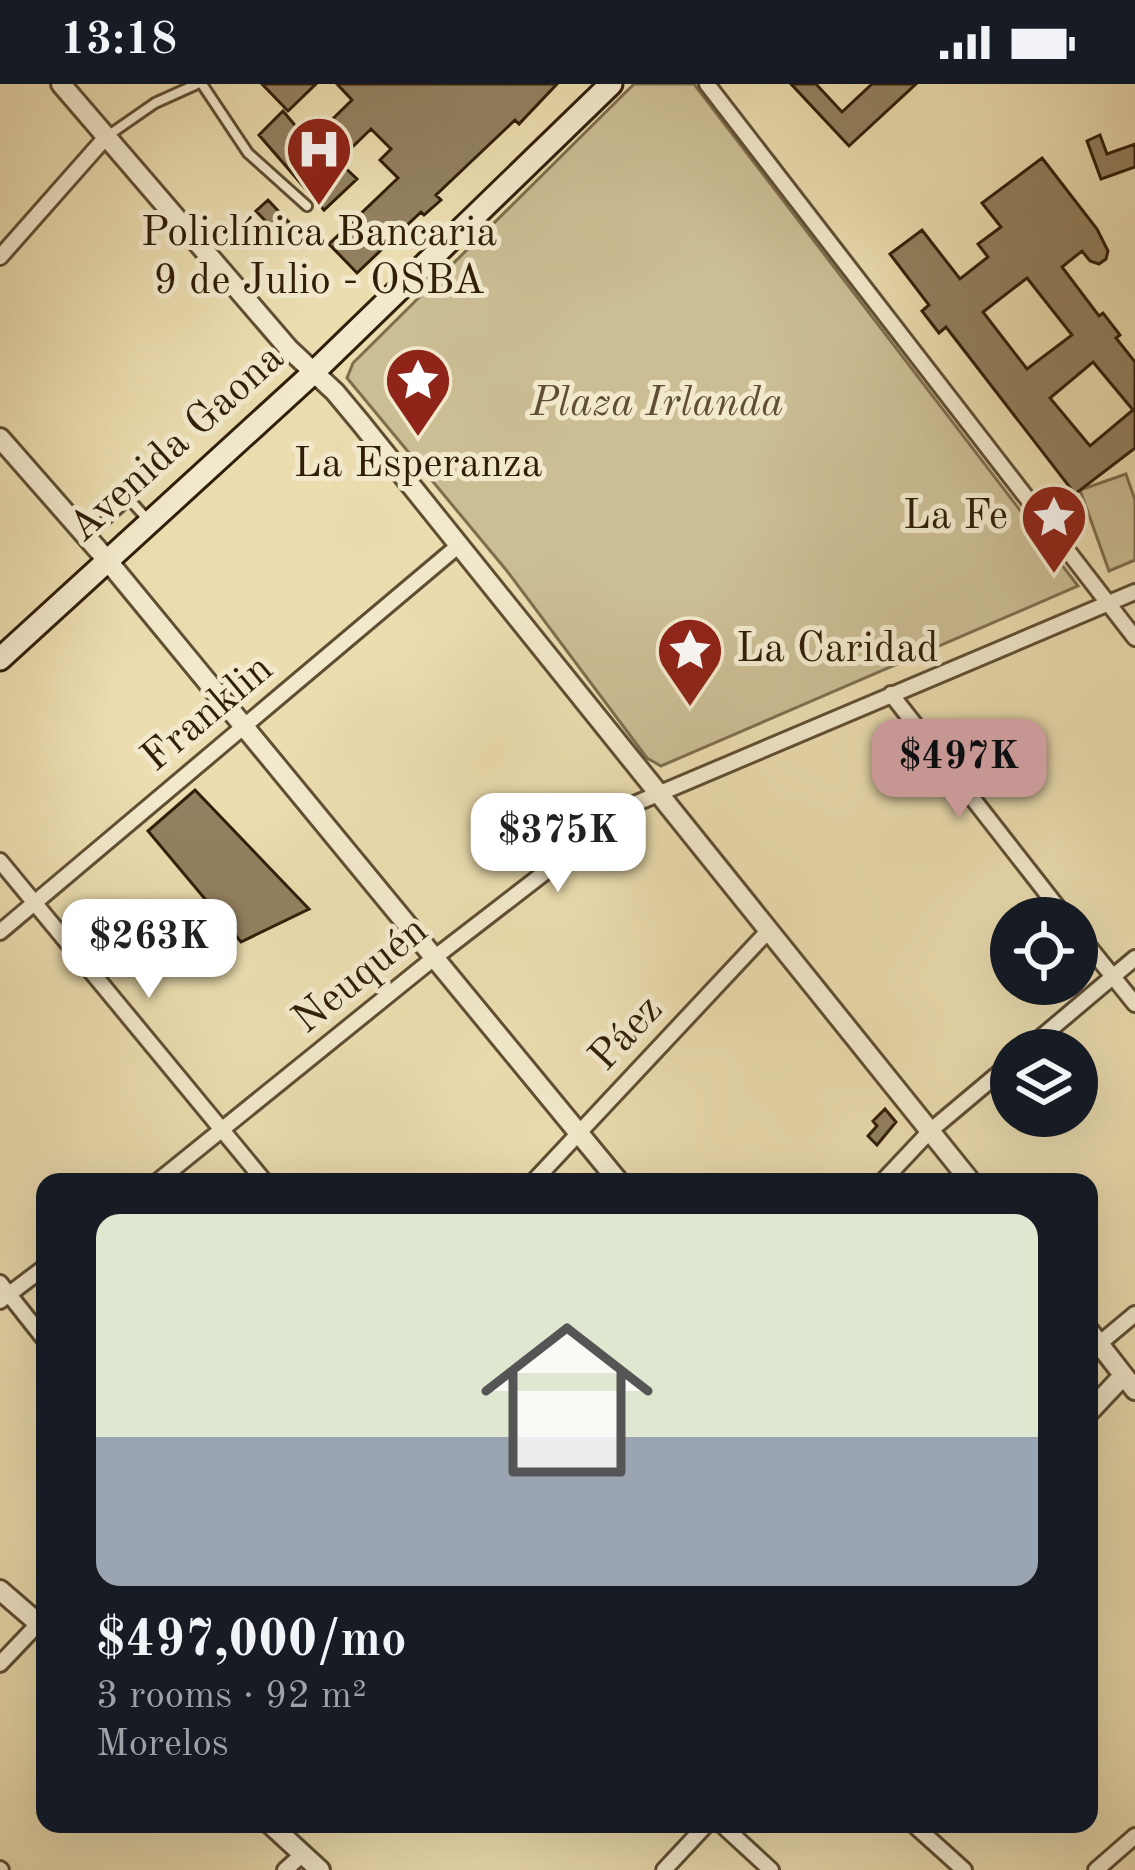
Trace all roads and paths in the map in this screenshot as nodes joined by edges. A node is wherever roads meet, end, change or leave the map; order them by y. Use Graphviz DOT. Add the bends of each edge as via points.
graph roads {
  1 [pos="61,84"];
  2 [pos="199,84"];
  3 [pos="611,84"];
  4 [pos="707,84"];
  5 [pos="106,137"];
  6 [pos="307,206"];
  7 [pos="0,257"];
  8 [pos="313,373"];
  9 [pos="0,438"];
  10 [pos="149,521"];
  11 [pos="87,537"];
  12 [pos="458,546"];
  13 [pos="107,560"];
  14 [pos="1135,592"];
  15 [pos="1108,603"];
  16 [pos="1135,638"];
  17 [pos="0,659"];
  18 [pos="891,694"];
  19 [pos="243,728"];
  20 [pos="655,792"];
  21 [pos="0,861"];
  22 [pos="1050,897"];
  23 [pos="34,903"];
  24 [pos="769,930"];
  25 [pos="0,932"];
  26 [pos="434,958"];
  27 [pos="1098,958"];
  28 [pos="1135,958"];
  29 [pos="1112,976"];
  30 [pos="1135,1004"];
  31 [pos="1050,1029"];
  32 [pos="990,1081"];
  33 [pos="225,1130"];
  34 [pos="930,1131"];
  35 [pos="579,1133"];
  36 [pos="169,1173"];
  37 [pos="258,1173"];
  38 [pos="541,1173"];
  39 [pos="612,1173"];
  40 [pos="890,1173"];
  41 [pos="963,1173"];
  42 [pos="36,1272"];
  43 [pos="3,1292"];
  44 [pos="1135,1314"];
  45 [pos="36,1330"];
  46 [pos="1098,1335"];
  47 [pos="1098,1342"];
  48 [pos="1129,1383"];
  49 [pos="1098,1405"];
  50 [pos="0,1590"];
  51 [pos="36,1621"];
  52 [pos="36,1631"];
  53 [pos="0,1664"];
  54 [pos="280,1833"];
  55 [pos="699,1833"];
  56 [pos="731,1833"];
  57 [pos="924,1833"];
  58 [pos="1135,1836"];
  59 [pos="303,1855"];
  60 [pos="285,1870"];
  61 [pos="320,1870"];
  62 [pos="664,1870"];
  63 [pos="772,1870"];
  64 [pos="964,1870"];
  65 [pos="1096,1870"];
  1 -- 5 [label="street"];
  2 -- 5 [label="lane"];
  2 -- 6 [label="lane" via="248,153"];
  3 -- 8 [label="main road, Avenida Gaona"];
  4 -- 15 [label="street"];
  5 -- 7 [label="street"];
  5 -- 8 [label="street"];
  8 -- 10 [label="main road, Avenida Gaona"];
  8 -- 12 [label="street"];
  9 -- 11 [label="street"];
  10 -- 11 [label="lane" via="129,499"];
  10 -- 13 [label="main road, Avenida Gaona"];
  11 -- 13 [label="street"];
  12 -- 19 [label="street, Franklin"];
  12 -- 20 [label="street"];
  13 -- 17 [label="main road, Avenida Gaona"];
  13 -- 19 [label="street"];
  14 -- 15 [label="street, Neuquén"];
  15 -- 16 [label="street"];
  15 -- 18 [label="street, Neuquén"];
  18 -- 20 [label="street, Neuquén"];
  18 -- 22 [label="street"];
  19 -- 23 [label="street, Franklin"];
  19 -- 26 [label="street"];
  20 -- 24 [label="street"];
  20 -- 26 [label="street, Neuquén"];
  21 -- 23 [label="street"];
  23 -- 25 [label="street, Franklin"];
  23 -- 33 [label="street"];
  24 -- 34 [label="street"];
  24 -- 35 [label="street, Páez"];
  26 -- 33 [label="street, Neuquén"];
  26 -- 35 [label="street"];
  27 -- 29 [label="street"];
  28 -- 29 [label="street"];
  29 -- 30 [label="street"];
  29 -- 31 [label="street"];
  32 -- 34 [label="street"];
  33 -- 36 [label="street, Neuquén"];
  33 -- 37 [label="street"];
  34 -- 40 [label="street"];
  34 -- 41 [label="street"];
  35 -- 38 [label="street, Páez"];
  35 -- 39 [label="street"];
  42 -- 43 [label="street"];
  43 -- 45 [label="street"];
  44 -- 46 [label="street"];
  47 -- 48 [label="street"];
  48 -- 49 [label="street"];
  50 -- 51 [label="street"];
  52 -- 53 [label="street"];
  54 -- 59 [label="street"];
  55 -- 62 [label="street"];
  56 -- 63 [label="street"];
  57 -- 64 [label="street"];
  58 -- 65 [label="street"];
  59 -- 60 [label="street"];
  59 -- 61 [label="street"];
}
